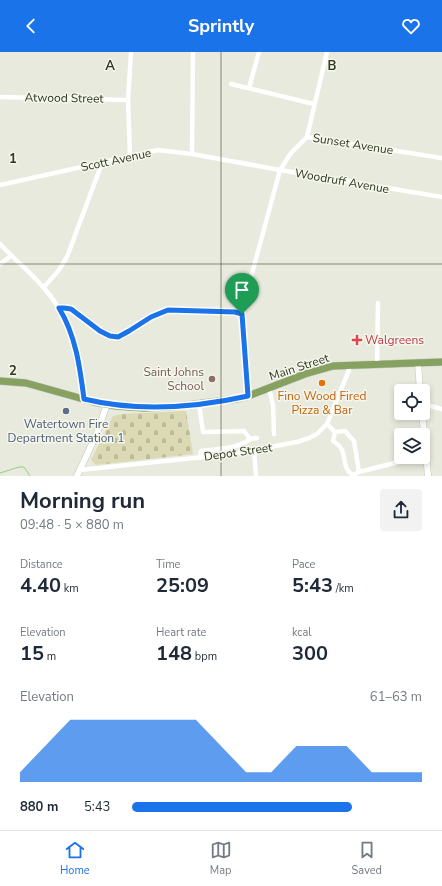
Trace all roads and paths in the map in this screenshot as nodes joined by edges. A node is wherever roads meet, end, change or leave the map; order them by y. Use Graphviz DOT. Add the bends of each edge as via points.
graph roads {
  1 [pos="131,52"];
  2 [pos="193,52"];
  3 [pos="259,52"];
  4 [pos="327,52"];
  5 [pos="231,84"];
  6 [pos="249,88"];
  7 [pos="0,97"];
  8 [pos="128,100"];
  9 [pos="314,104"];
  10 [pos="307,137"];
  11 [pos="192,154"];
  12 [pos="130,156"];
  13 [pos="442,158"];
  14 [pos="102,163"];
  15 [pos="280,170"];
  16 [pos="0,184"];
  17 [pos="442,197"];
  18 [pos="0,244"];
  19 [pos="11,256"];
  20 [pos="0,264"];
  21 [pos="44,287"];
  22 [pos="378,303"];
  23 [pos="59,308"];
  24 [pos="242,314"];
  25 [pos="442,362"];
  26 [pos="418,363"];
  27 [pos="377,364"];
  28 [pos="349,365"];
  29 [pos="0,381"];
  30 [pos="420,384"];
  31 [pos="269,388"];
  32 [pos="248,396"];
  33 [pos="84,399"];
  34 [pos="107,404"];
  35 [pos="199,404"];
  36 [pos="430,406"];
  37 [pos="442,409"];
  38 [pos="327,424"];
  39 [pos="335,432"];
  40 [pos="274,434"];
  41 [pos="257,438"];
  42 [pos="250,439"];
  43 [pos="254,450"];
  44 [pos="200,458"];
  45 [pos="394,463"];
  46 [pos="427,464"];
  47 [pos="80,470"];
  48 [pos="359,472"];
  49 [pos="77,476"];
  50 [pos="256,476"];
  51 [pos="428,476"];
  1 -- 8 [label="street"];
  2 -- 11 [label="street"];
  3 -- 6 [label="street"];
  4 -- 9 [label="street"];
  5 -- 6 [label="street"];
  6 -- 9 [label="street"];
  7 -- 8 [label="street, Atwood Street"];
  8 -- 12 [label="street"];
  9 -- 10 [label="street"];
  10 -- 13 [label="street, Sunset Avenue"];
  10 -- 15 [label="street, Sunset Avenue" via="291,153"];
  11 -- 12 [label="street, Scott Avenue" via="158,150"];
  11 -- 15 [label="street, Scott Avenue"];
  12 -- 14 [label="street, Scott Avenue"];
  14 -- 16 [label="street, Scott Avenue"];
  14 -- 21 [label="street" via="67,257"];
  15 -- 17 [label="street, Woodruff Avenue"];
  15 -- 24 [label="street, Woodruff Avenue" via="258,245"];
  18 -- 19 [label="street"];
  19 -- 20 [label="street"];
  19 -- 21 [label="street"];
  21 -- 23 [label="street"];
  22 -- 27 [label="street"];
  23 -- 24 [label="street" via="71,309 100,331 118,337 168,310"];
  23 -- 33 [label="street" via="66,319 76,347"];
  24 -- 32 [label="street, Woodruff Avenue"];
  25 -- 26 [label="main road, Main Street"];
  26 -- 27 [label="main road, Main Street"];
  26 -- 30 [label="main road"];
  27 -- 28 [label="main road, Main Street"];
  28 -- 31 [label="main road, Main Street" via="324,368"];
  28 -- 38 [label="street"];
  29 -- 33 [label="main road, Main Street" via="26,383"];
  31 -- 32 [label="main road, Main Street"];
  31 -- 40 [label="street" via="274,405"];
  32 -- 35 [label="main road, Main Street"];
  33 -- 34 [label="main road, Main Street"];
  34 -- 35 [label="main road, Main Street" via="144,408"];
  34 -- 47 [label="main road" via="98,433"];
  35 -- 42 [label="street" via="203,432 244,431"];
  36 -- 37 [label="street"];
  38 -- 39 [label="street"];
  38 -- 43 [label="street, Depot Street" via="317,434 303,440"];
  39 -- 48 [label="street" via="345,431 354,441"];
  39 -- 48 [label="street" via="333,441 341,448 349,473 353,475"];
  41 -- 42 [label="street"];
  42 -- 44 [label="street" via="239,445 201,451"];
  43 -- 44 [label="street, Depot Street"];
  43 -- 50 [label="street"];
  44 -- 47 [label="street, Depot Street"];
  45 -- 48 [label="street"];
  46 -- 51 [label="main road"];
  47 -- 49 [label="main road"];
}
